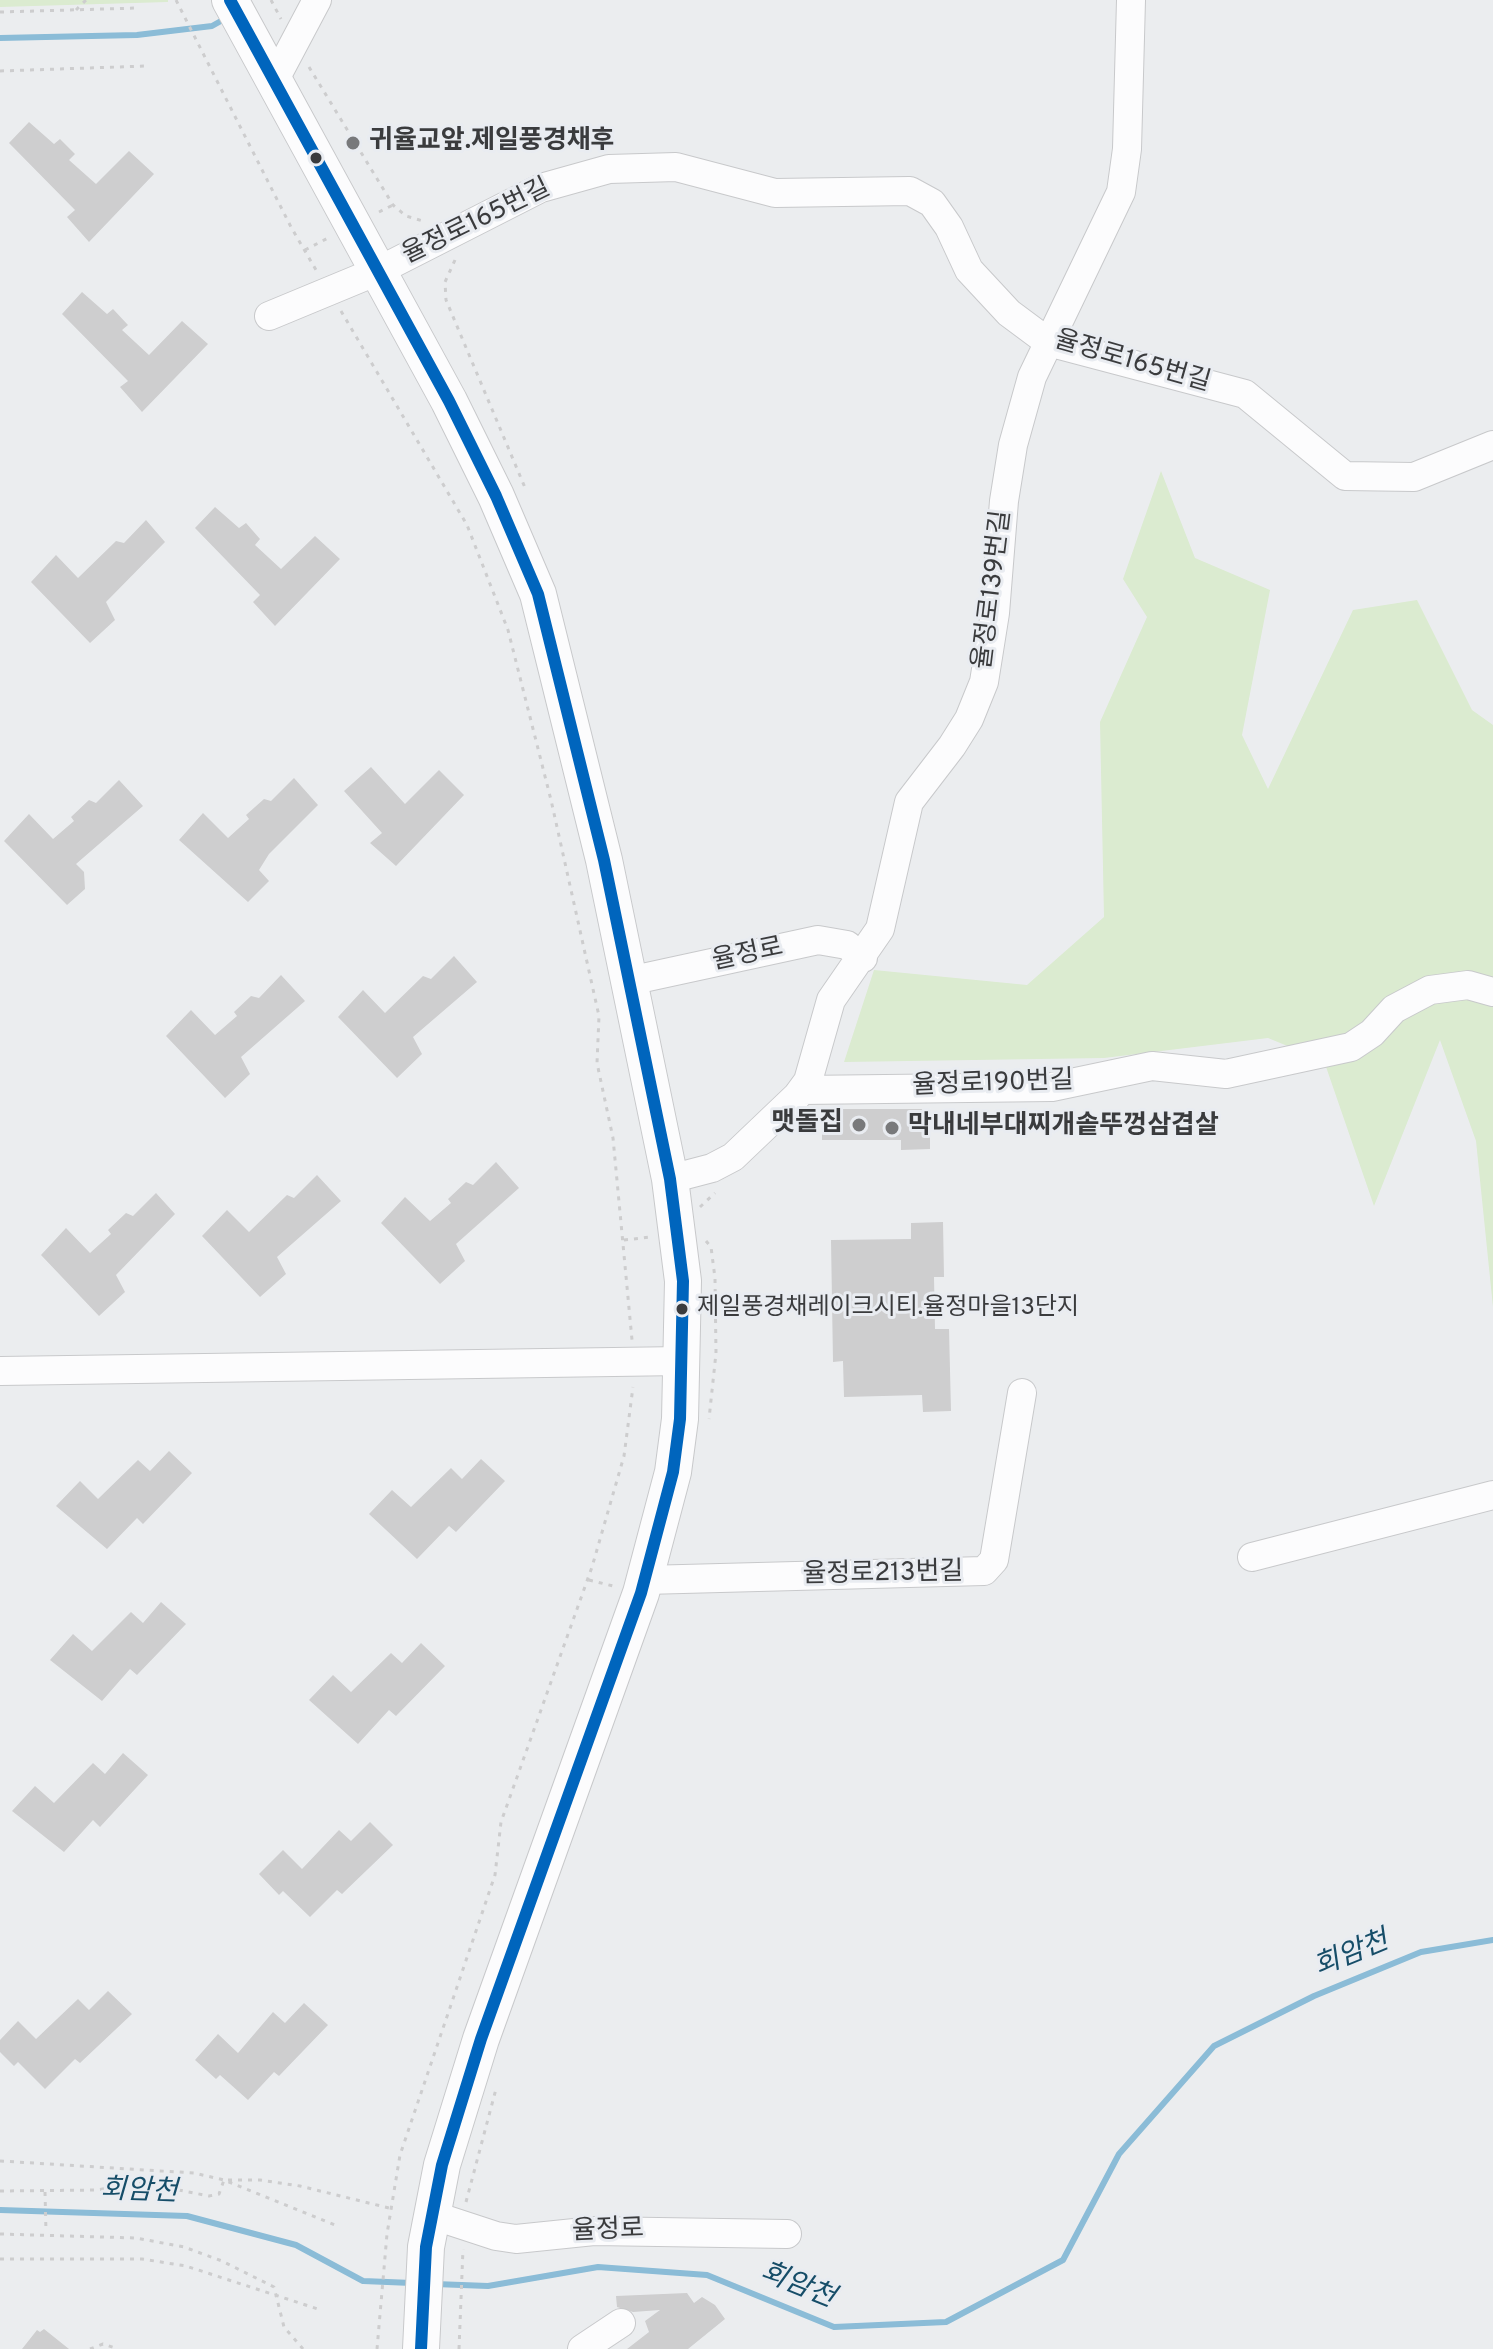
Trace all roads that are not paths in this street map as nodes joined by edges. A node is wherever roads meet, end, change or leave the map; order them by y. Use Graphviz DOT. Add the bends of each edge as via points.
graph roads {
  1 [pos="230,0"];
  2 [pos="317,0"];
  3 [pos="1131,0"];
  4 [pos="273,83"];
  5 [pos="380,270"];
  6 [pos="269,316"];
  7 [pos="1048,342"];
  8 [pos="1493,445"];
  9 [pos="863,958"];
  10 [pos="629,981"];
  11 [pos="1493,992"];
  12 [pos="802,1090"];
  13 [pos="670,1179"];
  14 [pos="682,1361"];
  15 [pos="0,1371"];
  16 [pos="1022,1393"];
  17 [pos="1493,1495"];
  18 [pos="1252,1557"];
  19 [pos="645,1580"];
  20 [pos="429,2231"];
  21 [pos="787,2234"];
  22 [pos="621,2323"];
  23 [pos="421,2339"];
  24 [pos="582,2349"];
  1 -- 4 [label="main road"];
  2 -- 4 [label="street"];
  3 -- 7 [label="street, 율정로139번길" via="1121,192"];
  4 -- 5 [label="main road"];
  5 -- 6 [label="street, 율정로165번길"];
  5 -- 7 [label="street, 율정로165번길" via="541,188 609,169 676,167 775,193 910,191 932,203 969,270 1009,313"];
  5 -- 10 [label="main road" via="489,482 538,594 585,772"];
  7 -- 8 [label="street, 율정로165번길" via="1245,394 1345,476 1414,477"];
  7 -- 9 [label="street, 율정로139번길" via="1013,445 984,682 969,719 909,802 888,904"];
  9 -- 10 [label="street, 율정로" via="847,945 818,940"];
  9 -- 12 [label="street, 율정로139번길" via="831,1000"];
  10 -- 13 [label="main road"];
  11 -- 12 [label="street, 율정로190번길" via="1468,985 1430,990 1394,1009 1351,1047 1226,1074 1152,1066 1052,1087"];
  12 -- 13 [label="street, 율정로139번길" via="733,1157"];
  13 -- 14 [label="main road" via="683,1281"];
  14 -- 15 [label="street"];
  14 -- 19 [label="main road" via="673,1472"];
  16 -- 19 [label="street, 율정로213번길" via="994,1560 984,1571"];
  17 -- 18 [label="street"];
  19 -- 20 [label="main road" via="481,2039 442,2165"];
  20 -- 21 [label="street, 율정로" via="516,2239 594,2231"];
  20 -- 23 [label="main road"];
  22 -- 24 [label="street"];
}
